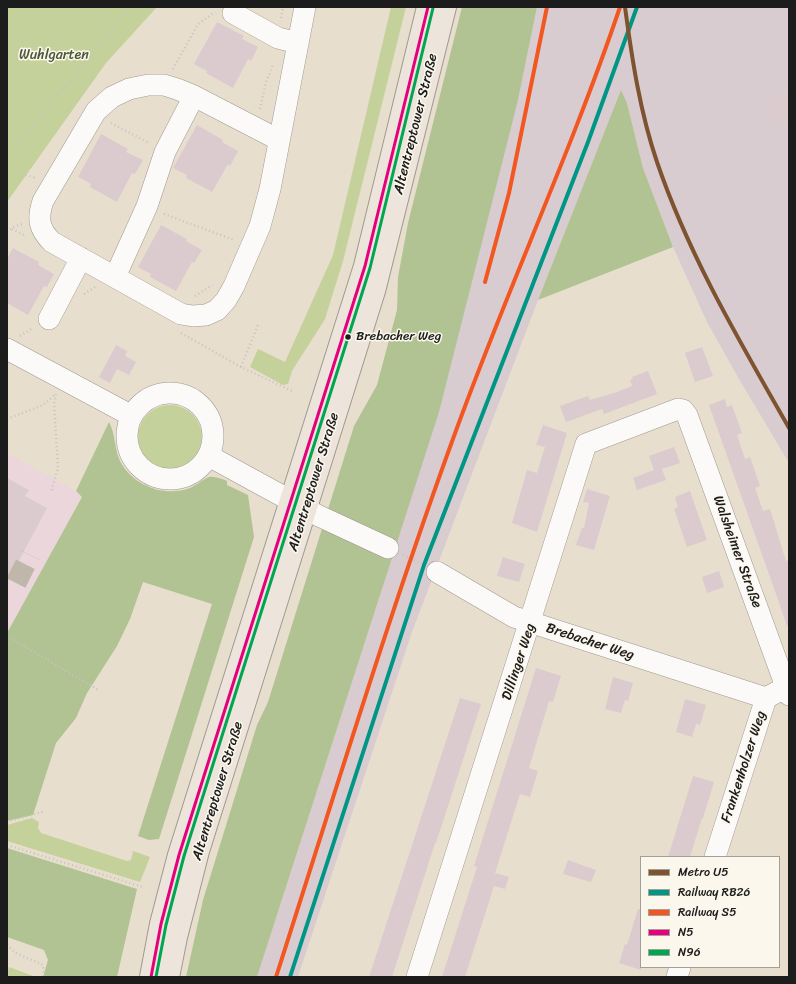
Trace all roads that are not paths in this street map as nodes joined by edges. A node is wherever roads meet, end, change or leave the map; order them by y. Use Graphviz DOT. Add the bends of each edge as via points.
graph roads {
  1 [pos="305,7"];
  2 [pos="428,7"];
  3 [pos="445,7"];
  4 [pos="224,12"];
  5 [pos="288,40"];
  6 [pos="194,96"];
  7 [pos="279,140"];
  8 [pos="81,258"];
  9 [pos="114,277"];
  10 [pos="49,319"];
  11 [pos="7,349"];
  12 [pos="683,410"];
  13 [pos="132,416"];
  14 [pos="209,456"];
  15 [pos="298,505"];
  16 [pos="388,548"];
  17 [pos="437,572"];
  18 [pos="531,623"];
  19 [pos="788,692"];
  20 [pos="766,698"];
  21 [pos="715,856"];
  22 [pos="151,977"];
  23 [pos="168,977"];
  24 [pos="418,977"];
  1 -- 5 [label="street"];
  2 -- 15 [label="main road, Altentreptower Straße" via="364,266"];
  3 -- 15 [label="main road, Altentreptower Straße" via="378,277"];
  4 -- 5 [label="street"];
  5 -- 7 [label="street"];
  6 -- 7 [label="street"];
  6 -- 8 [label="street" via="164,85 148,85 129,89 112,97 94,114 43,201 39,213 39,224 44,234 52,242"];
  6 -- 9 [label="street" via="166,152 147,206"];
  7 -- 9 [label="street" via="260,226 234,286 217,310 206,315 193,316 178,312"];
  8 -- 9 [label="street"];
  8 -- 10 [label="street"];
  11 -- 13 [label="street"];
  12 -- 18 [label="street, Dillinger Weg" via="678,409 586,444"];
  12 -- 19 [label="street, Walsheimer Straße" via="687,414"];
  13 -- 14 [label="street" via="141,404 154,396 168,392 183,395 197,402 207,413 213,427 213,442"];
  13 -- 14 [label="street" via="127,429 127,442 131,455 139,467 150,475 163,479 190,475"];
  14 -- 15 [label="street"];
  15 -- 16 [label="street"];
  15 -- 22 [label="main road, Altentreptower Straße" via="179,855 161,924"];
  15 -- 23 [label="main road, Altentreptower Straße" via="198,851"];
  17 -- 18 [label="street, Brebacher Weg" via="514,617"];
  18 -- 20 [label="street, Brebacher Weg"];
  18 -- 24 [label="street, Dillinger Weg"];
  19 -- 20 [label="street, Frankenholzer Weg"];
  20 -- 21 [label="street, Frankenholzer Weg"];
}
